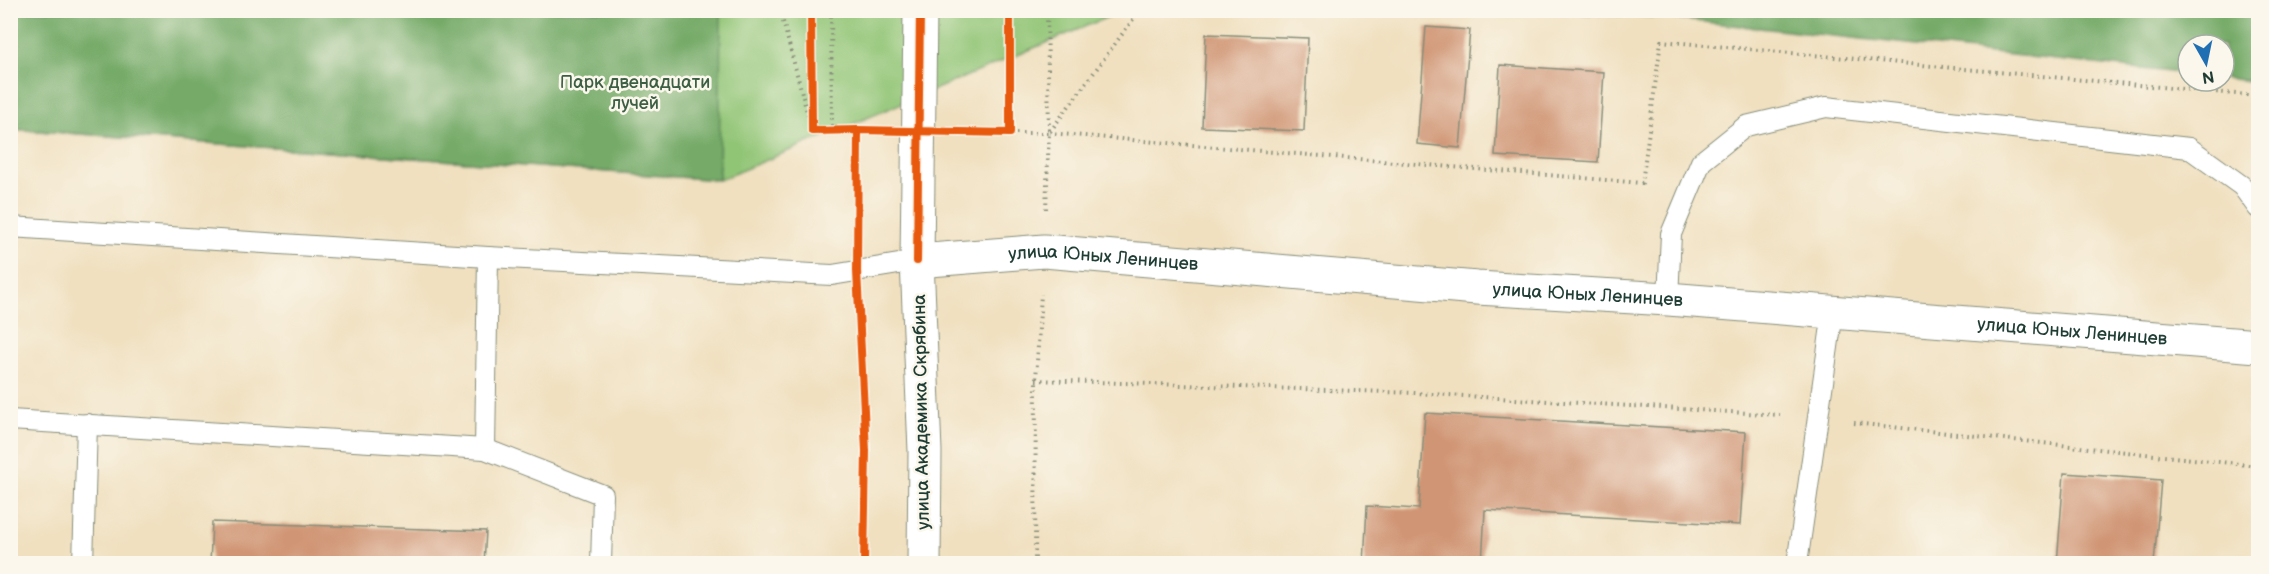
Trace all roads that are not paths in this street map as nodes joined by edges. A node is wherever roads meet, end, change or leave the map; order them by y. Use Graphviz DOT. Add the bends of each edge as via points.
graph roads {
  1 [pos="920,10"];
  2 [pos="2259,208"];
  3 [pos="10,227"];
  4 [pos="488,257"];
  5 [pos="917,261"];
  6 [pos="1668,299"];
  7 [pos="1833,312"];
  8 [pos="2259,346"];
  9 [pos="10,420"];
  10 [pos="87,424"];
  11 [pos="484,449"];
  12 [pos="83,564"];
  13 [pos="601,564"];
  14 [pos="924,564"];
  15 [pos="1797,564"];
  1 -- 5 [label="main road, улица Академика Скрябина"];
  2 -- 6 [label="lane" via="2242,186 2189,148 1826,106 1746,126 1701,162 1671,234"];
  3 -- 4 [label="lane"];
  4 -- 5 [label="lane" via="832,275"];
  4 -- 11 [label="lane"];
  5 -- 6 [label="main road, улица Юных Ленинцев" via="1044,251 1477,288"];
  5 -- 14 [label="main road, улица Академика Скрябина" via="925,451"];
  6 -- 7 [label="main road, улица Юных Ленинцев"];
  7 -- 8 [label="main road, улица Юных Ленинцев"];
  7 -- 15 [label="lane"];
  9 -- 10 [label="lane"];
  10 -- 11 [label="lane"];
  10 -- 12 [label="lane"];
  11 -- 13 [label="lane" via="603,495"];
}
